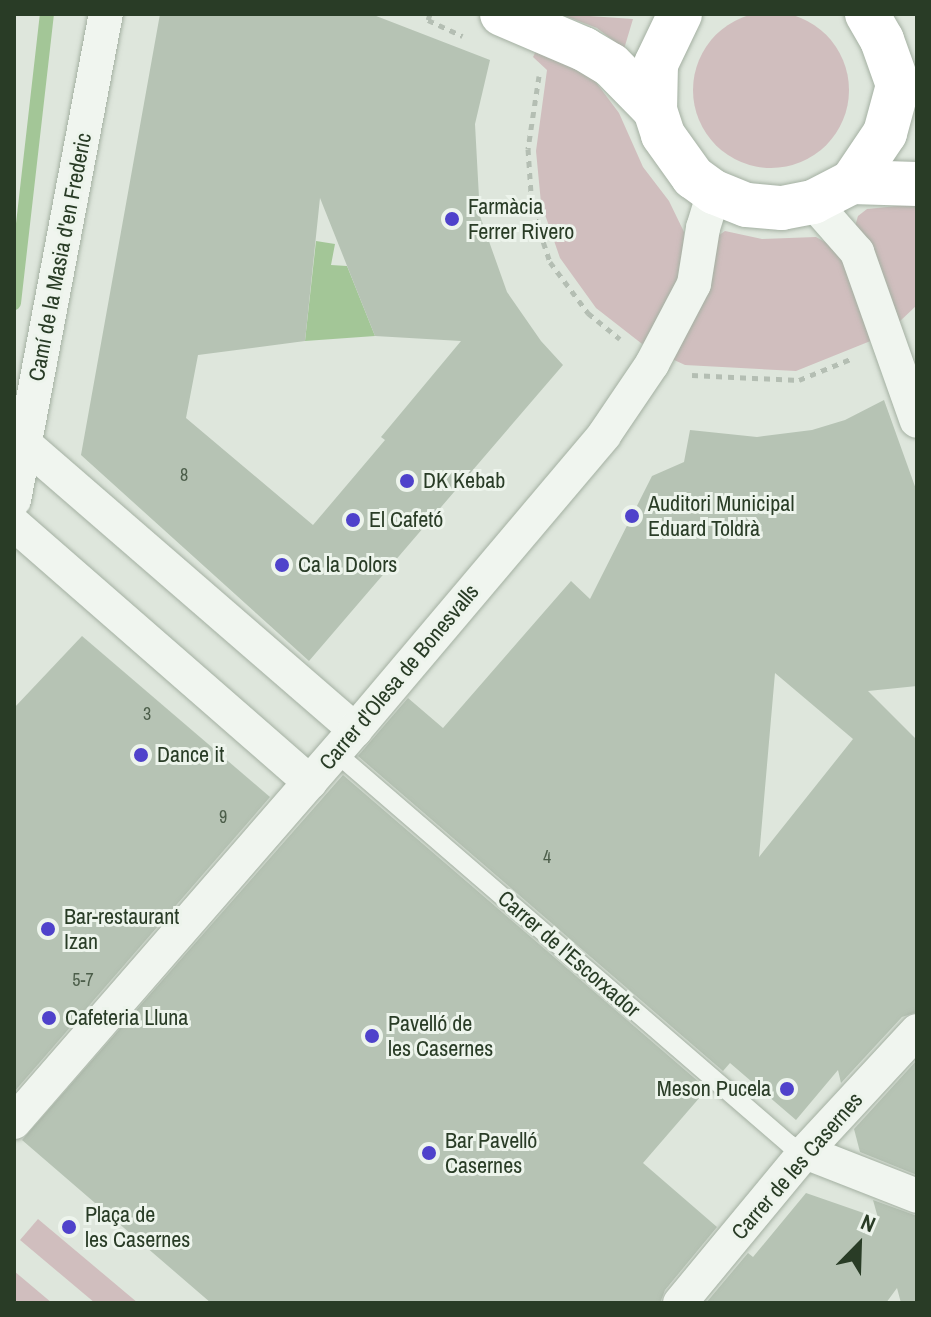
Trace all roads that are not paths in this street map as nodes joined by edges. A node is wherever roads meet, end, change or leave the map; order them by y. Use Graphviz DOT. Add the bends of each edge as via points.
graph roads {
  1 [pos="106,14"];
  2 [pos="680,14"];
  3 [pos="879,23"];
  4 [pos="487,27"];
  5 [pos="908,94"];
  6 [pos="655,110"];
  7 [pos="852,182"];
  8 [pos="917,184"];
  9 [pos="714,192"];
  10 [pos="813,202"];
  11 [pos="917,421"];
  12 [pos="25,444"];
  13 [pos="14,500"];
  14 [pos="14,524"];
  15 [pos="345,741"];
  16 [pos="310,782"];
  17 [pos="917,1031"];
  18 [pos="14,1122"];
  19 [pos="805,1152"];
  20 [pos="917,1196"];
  21 [pos="680,1303"];
  1 -- 12 [label="street, Camí de la Masia d'en Frederic"];
  2 -- 6 [label="street" via="656,64"];
  3 -- 5 [label="street"];
  4 -- 6 [label="street" via="584,49 611,65"];
  5 -- 7 [label="street"];
  6 -- 9 [label="street" via="676,158"];
  7 -- 8 [label="street"];
  7 -- 10 [label="street"];
  9 -- 10 [label="street" via="747,205 782,208"];
  9 -- 15 [label="street, Carrer d'Olesa de Bonesvalls" via="694,284 632,395"];
  10 -- 11 [label="street" via="857,252"];
  12 -- 13 [label="street, Camí de la Masia d'en Frederic"];
  12 -- 15 [label="street, Carrer de l'Escorxador"];
  14 -- 16 [label="street"];
  15 -- 16 [label="street, Carrer d'Olesa de Bonesvalls"];
  15 -- 19 [label="lane, Carrer de l'Escorxador" via="777,1134"];
  16 -- 18 [label="street, Carrer d'Olesa de Bonesvalls"];
  17 -- 19 [label="street, Carrer de les Casernes"];
  19 -- 20 [label="street"];
  19 -- 21 [label="street, Carrer de les Casernes"];
}
